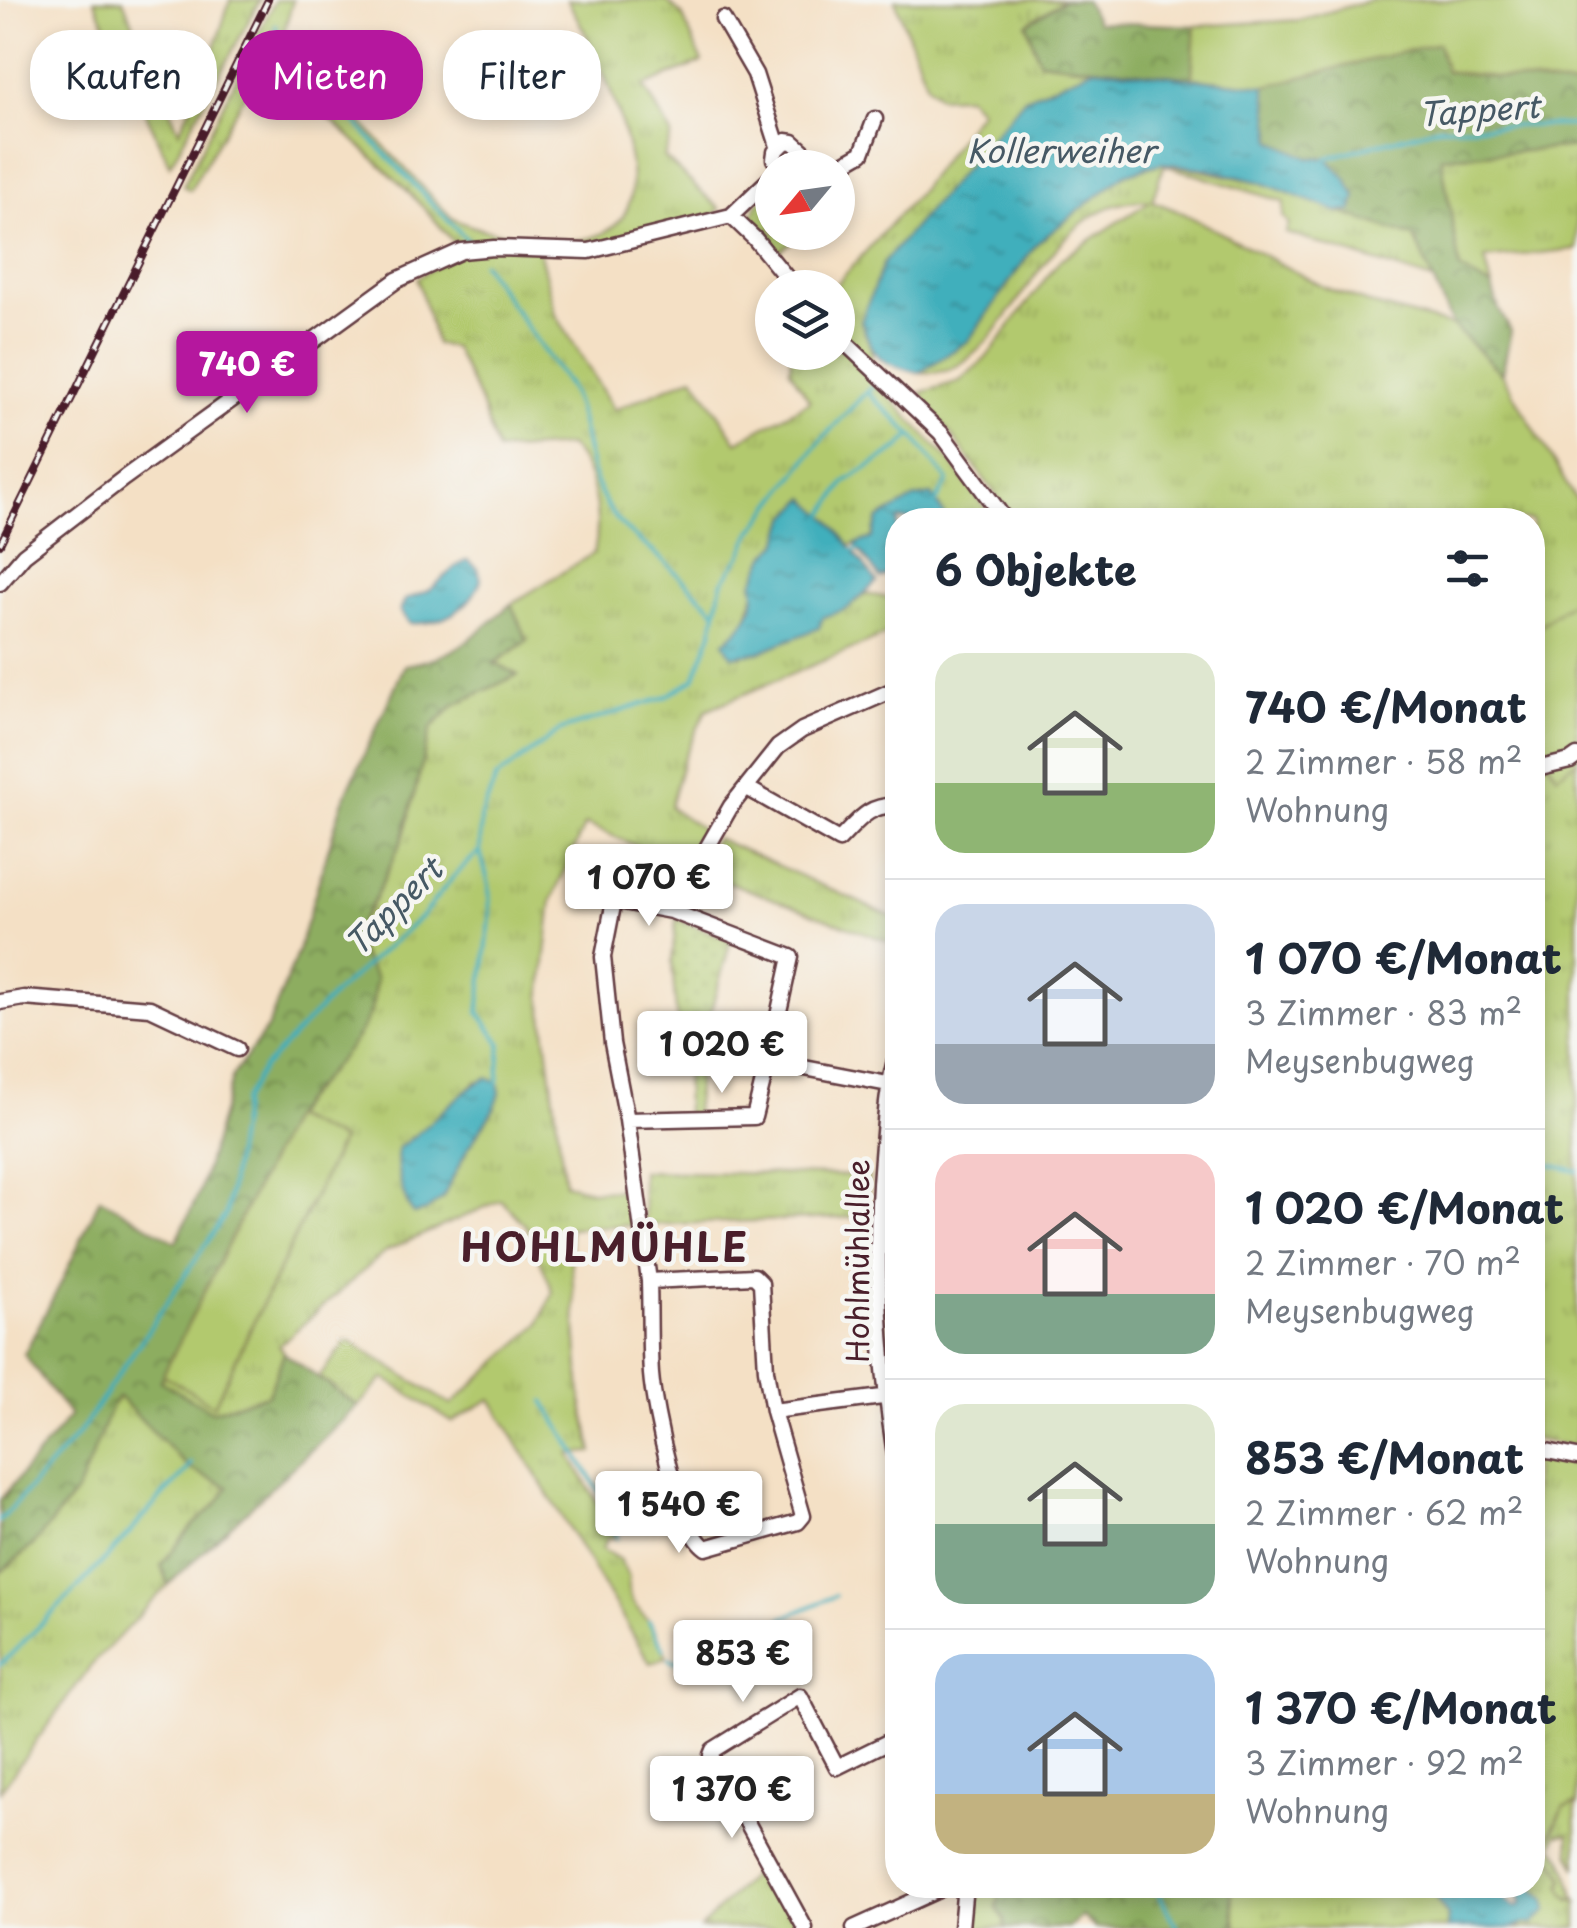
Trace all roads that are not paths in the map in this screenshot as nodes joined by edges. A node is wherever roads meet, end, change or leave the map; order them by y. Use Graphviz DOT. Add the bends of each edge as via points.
graph roads {
  1 [pos="724,20"];
  2 [pos="875,118"];
  3 [pos="778,146"];
  4 [pos="777,150"];
  5 [pos="802,150"];
  6 [pos="855,157"];
  7 [pos="755,193"];
  8 [pos="731,216"];
  9 [pos="779,270"];
  10 [pos="855,352"];
  11 [pos="996,508"];
  12 [pos="0,583"];
  13 [pos="885,694"];
  14 [pos="1577,756"];
  15 [pos="1545,767"];
  16 [pos="747,788"];
  17 [pos="885,804"];
  18 [pos="671,912"];
  19 [pos="0,1002"];
  20 [pos="237,1049"];
  21 [pos="768,1061"];
  22 [pos="885,1083"];
  23 [pos="627,1120"];
  24 [pos="885,1128"];
  25 [pos="649,1281"];
  26 [pos="885,1319"];
  27 [pos="885,1397"];
  28 [pos="774,1411"];
  29 [pos="1545,1451"];
  30 [pos="1577,1457"];
  31 [pos="885,1743"];
  32 [pos="920,1898"];
  33 [pos="963,1898"];
  34 [pos="806,1928"];
  35 [pos="854,1928"];
  36 [pos="962,1928"];
  1 -- 3 [label="street" via="754,74"];
  2 -- 6 [label="street"];
  3 -- 4 [label="street"];
  3 -- 5 [label="street" via="786,141"];
  7 -- 8 [label="street"];
  8 -- 9 [label="street"];
  8 -- 12 [label="street" via="589,251 461,251 397,280 110,489 24,555"];
  10 -- 11 [label="street" via="941,433"];
  13 -- 16 [label="street" via="802,730 778,747"];
  14 -- 15 [label="street"];
  16 -- 17 [label="street" via="839,840 865,812"];
  16 -- 18 [label="street" via="711,837"];
  18 -- 21 [label="street" via="791,957"];
  18 -- 23 [label="street" via="626,901 613,906 603,957"];
  19 -- 20 [label="street" via="150,1008"];
  21 -- 22 [label="street"];
  21 -- 23 [label="street" via="754,1117"];
  23 -- 25 [label="street"];
  24 -- 26 [label="street, Hohlmühlallee" via="878,1230"];
  25 -- 28 [label="street" via="754,1276"];
  25 -- 28 [label="street" via="660,1428 695,1541 706,1548 802,1516"];
  27 -- 28 [label="street"];
  29 -- 30 [label="street"];
  31 -- 34 [label="street" via="837,1767 800,1696 711,1754"];
  32 -- 35 [label="street"];
  33 -- 36 [label="street"];
}
